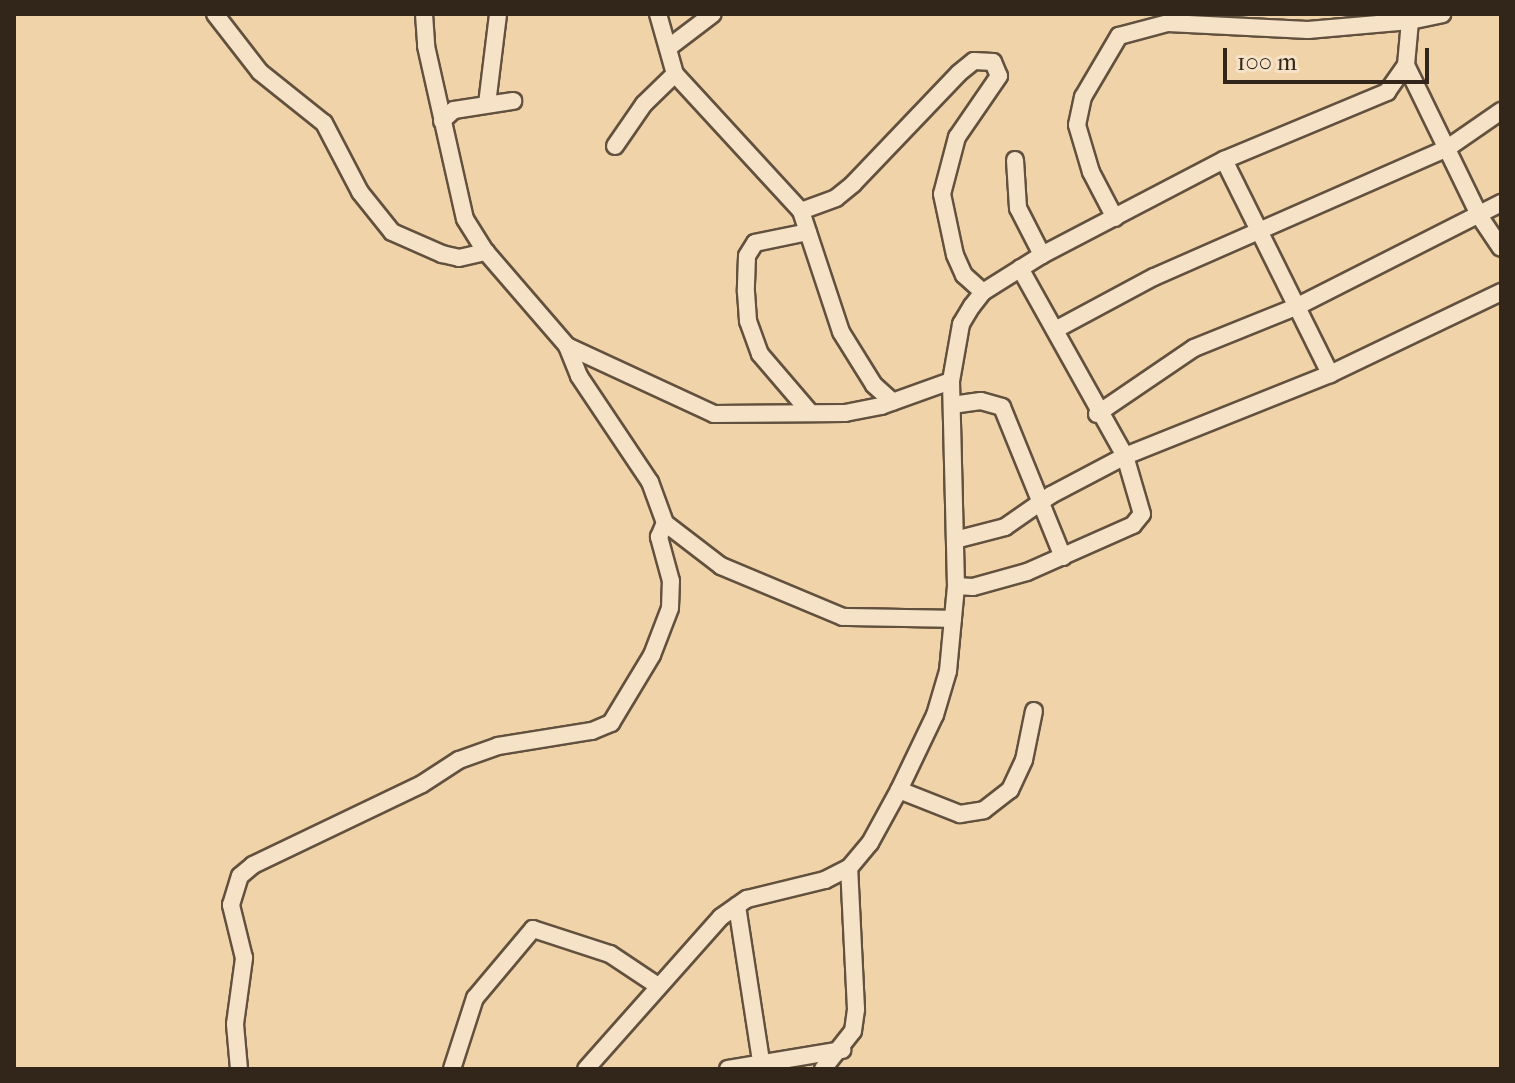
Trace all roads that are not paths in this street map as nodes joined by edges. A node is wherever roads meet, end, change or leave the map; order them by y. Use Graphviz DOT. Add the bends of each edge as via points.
graph roads {
  1 [pos="215,14"];
  2 [pos="424,14"];
  3 [pos="498,14"];
  4 [pos="658,14"];
  5 [pos="713,14"];
  6 [pos="1442,14"];
  7 [pos="1410,17"];
  8 [pos="1161,18"];
  9 [pos="1280,21"];
  10 [pos="668,48"];
  11 [pos="1406,65"];
  12 [pos="675,74"];
  13 [pos="513,101"];
  14 [pos="487,104"];
  15 [pos="1501,111"];
  16 [pos="442,121"];
  17 [pos="615,146"];
  18 [pos="1446,149"];
  19 [pos="1015,160"];
  20 [pos="1224,160"];
  21 [pos="1501,203"];
  22 [pos="801,211"];
  23 [pos="1480,217"];
  24 [pos="1115,218"];
  25 [pos="808,232"];
  26 [pos="1258,234"];
  27 [pos="1501,248"];
  28 [pos="486,252"];
  29 [pos="1042,255"];
  30 [pos="1020,268"];
  31 [pos="983,292"];
  32 [pos="1501,292"];
  33 [pos="1298,306"];
  34 [pos="1055,330"];
  35 [pos="567,346"];
  36 [pos="1330,374"];
  37 [pos="951,381"];
  38 [pos="893,402"];
  39 [pos="952,405"];
  40 [pos="808,410"];
  41 [pos="1097,414"];
  42 [pos="1125,456"];
  43 [pos="1040,503"];
  44 [pos="665,523"];
  45 [pos="955,540"];
  46 [pos="1063,557"];
  47 [pos="956,586"];
  48 [pos="953,619"];
  49 [pos="1034,711"];
  50 [pos="899,790"];
  51 [pos="849,868"];
  52 [pos="737,906"];
  53 [pos="658,986"];
  54 [pos="842,1050"];
  55 [pos="761,1061"];
  56 [pos="239,1069"];
  57 [pos="452,1069"];
  58 [pos="586,1069"];
  59 [pos="728,1069"];
  60 [pos="823,1069"];
  1 -- 28 [label="street" via="260,72 324,123 360,192 392,232 459,258"];
  2 -- 16 [label="street"];
  3 -- 14 [label="street"];
  4 -- 10 [label="street"];
  5 -- 10 [label="street"];
  6 -- 7 [label="street"];
  7 -- 9 [label="street" via="1308,30"];
  7 -- 11 [label="street"];
  8 -- 9 [label="street"];
  8 -- 24 [label="street" via="1119,36 1079,110 1077,125 1091,172"];
  10 -- 12 [label="street"];
  11 -- 18 [label="street"];
  11 -- 20 [label="street" via="1387,92"];
  12 -- 17 [label="street" via="644,104"];
  12 -- 22 [label="street"];
  13 -- 14 [label="street"];
  14 -- 16 [label="street" via="454,110"];
  15 -- 18 [label="street"];
  16 -- 28 [label="street" via="465,219"];
  18 -- 23 [label="street"];
  18 -- 26 [label="street"];
  19 -- 29 [label="street" via="1018,208"];
  20 -- 24 [label="street"];
  20 -- 26 [label="street"];
  21 -- 23 [label="street"];
  22 -- 25 [label="street"];
  22 -- 31 [label="street" via="836,198 853,184 974,61 993,62 999,76 957,137 942,194 955,255 964,275"];
  23 -- 27 [label="street"];
  23 -- 33 [label="street"];
  24 -- 29 [label="street"];
  25 -- 38 [label="street" via="841,332 874,385"];
  25 -- 40 [label="street" via="755,243 747,256 746,292 748,321 760,354"];
  26 -- 33 [label="street"];
  26 -- 34 [label="street" via="1154,277"];
  28 -- 35 [label="street"];
  29 -- 30 [label="street"];
  30 -- 31 [label="street"];
  30 -- 34 [label="street"];
  31 -- 37 [label="street" via="961,324"];
  32 -- 36 [label="street"];
  33 -- 36 [label="street"];
  33 -- 41 [label="street" via="1194,348"];
  34 -- 41 [label="street"];
  35 -- 40 [label="street" via="714,414 765,417"];
  35 -- 44 [label="street" via="579,376 650,482"];
  36 -- 42 [label="street"];
  37 -- 38 [label="street"];
  37 -- 39 [label="street"];
  38 -- 40 [label="street" via="845,413"];
  39 -- 43 [label="street" via="981,401 1002,407"];
  39 -- 45 [label="street"];
  41 -- 42 [label="street"];
  42 -- 43 [label="street"];
  42 -- 46 [label="street" via="1142,514 1133,525"];
  43 -- 45 [label="street" via="1005,527"];
  43 -- 46 [label="street"];
  44 -- 48 [label="street" via="721,566 843,617"];
  44 -- 56 [label="street" via="659,537 671,581 670,608 652,655 611,723 592,731 498,746 459,760 240,876 231,905 244,958 235,1024"];
  45 -- 47 [label="street"];
  46 -- 47 [label="street" via="997,583"];
  47 -- 48 [label="street"];
  48 -- 50 [label="street" via="948,671 935,715"];
  49 -- 50 [label="street" via="1024,760 1010,790 984,810 960,814"];
  50 -- 51 [label="street" via="870,843"];
  51 -- 52 [label="street"];
  51 -- 54 [label="street" via="856,1009 853,1031"];
  52 -- 53 [label="street"];
  52 -- 55 [label="street"];
  53 -- 57 [label="street" via="610,954 533,929 475,998"];
  53 -- 58 [label="street"];
  54 -- 55 [label="street"];
  54 -- 60 [label="street"];
  55 -- 59 [label="street"];
}
